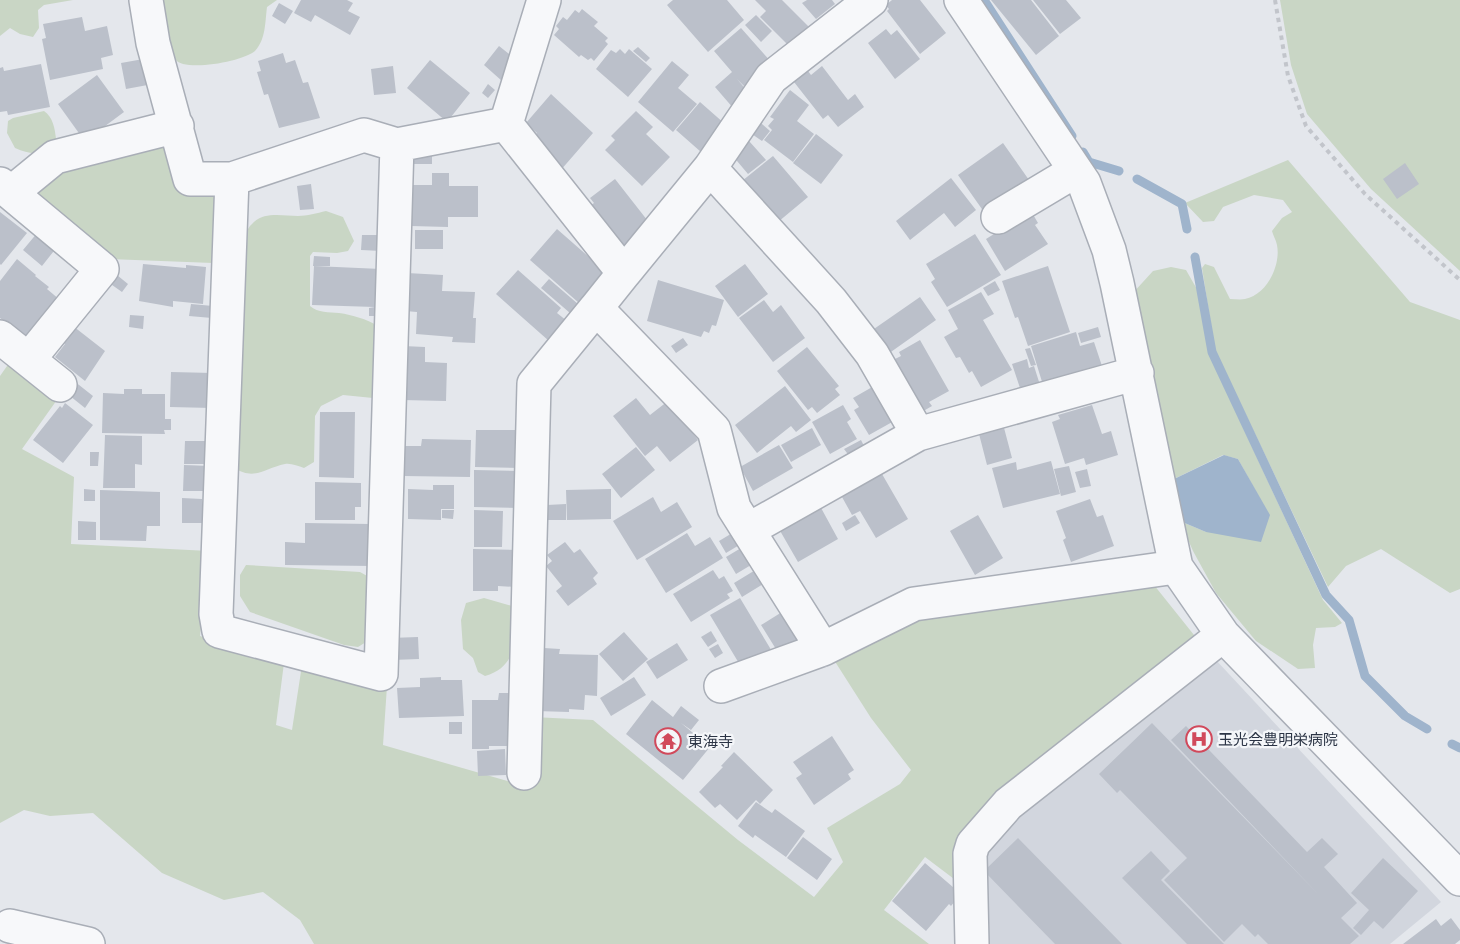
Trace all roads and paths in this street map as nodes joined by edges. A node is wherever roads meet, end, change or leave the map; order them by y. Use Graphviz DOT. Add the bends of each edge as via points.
graph roads {
  1 [pos="146,0"];
  2 [pos="544,0"];
  3 [pos="871,0"];
  4 [pos="961,0"];
  5 [pos="1275,0"];
  6 [pos="506,123"];
  7 [pos="177,126"];
  8 [pos="397,144"];
  9 [pos="710,168"];
  10 [pos="1075,171"];
  11 [pos="232,179"];
  12 [pos="5,188"];
  13 [pos="998,217"];
  14 [pos="624,273"];
  15 [pos="1460,280"];
  16 [pos="596,308"];
  17 [pos="0,337"];
  18 [pos="29,359"];
  19 [pos="1137,373"];
  20 [pos="60,385"];
  21 [pos="918,434"];
  22 [pos="748,530"];
  23 [pos="1176,567"];
  24 [pos="1223,634"];
  25 [pos="823,649"];
  26 [pos="721,686"];
  27 [pos="524,773"];
  28 [pos="1460,879"];
  29 [pos="10,926"];
  30 [pos="88,944"];
  31 [pos="972,944"];
  1 -- 7 [label="street" via="153,43"];
  2 -- 6 [label="street"];
  3 -- 9 [label="street" via="771,78"];
  4 -- 10 [label="street"];
  5 -- 15 [label="path" via="1288,76 1306,126 1365,194"];
  6 -- 8 [label="street"];
  6 -- 14 [label="street"];
  7 -- 11 [label="street" via="190,179"];
  7 -- 12 [label="street" via="55,158"];
  8 -- 11 [label="street" via="364,135"];
  8 -- 11 [label="street" via="381,674 219,632 216,614"];
  9 -- 14 [label="street"];
  9 -- 21 [label="street" via="831,301 872,354"];
  10 -- 13 [label="street"];
  10 -- 19 [label="street" via="1084,183 1109,250"];
  12 -- 18 [label="street" via="102,269"];
  14 -- 16 [label="street"];
  16 -- 22 [label="street" via="714,430 734,508"];
  16 -- 27 [label="street" via="534,384"];
  17 -- 18 [label="street"];
  18 -- 20 [label="street"];
  19 -- 21 [label="street"];
  19 -- 23 [label="street"];
  21 -- 22 [label="street"];
  22 -- 25 [label="street"];
  23 -- 24 [label="street"];
  23 -- 25 [label="street" via="914,604"];
  24 -- 28 [label="street"];
  24 -- 31 [label="street" via="1008,804 973,844"];
  25 -- 26 [label="street"];
  29 -- 30 [label="street"];
}
